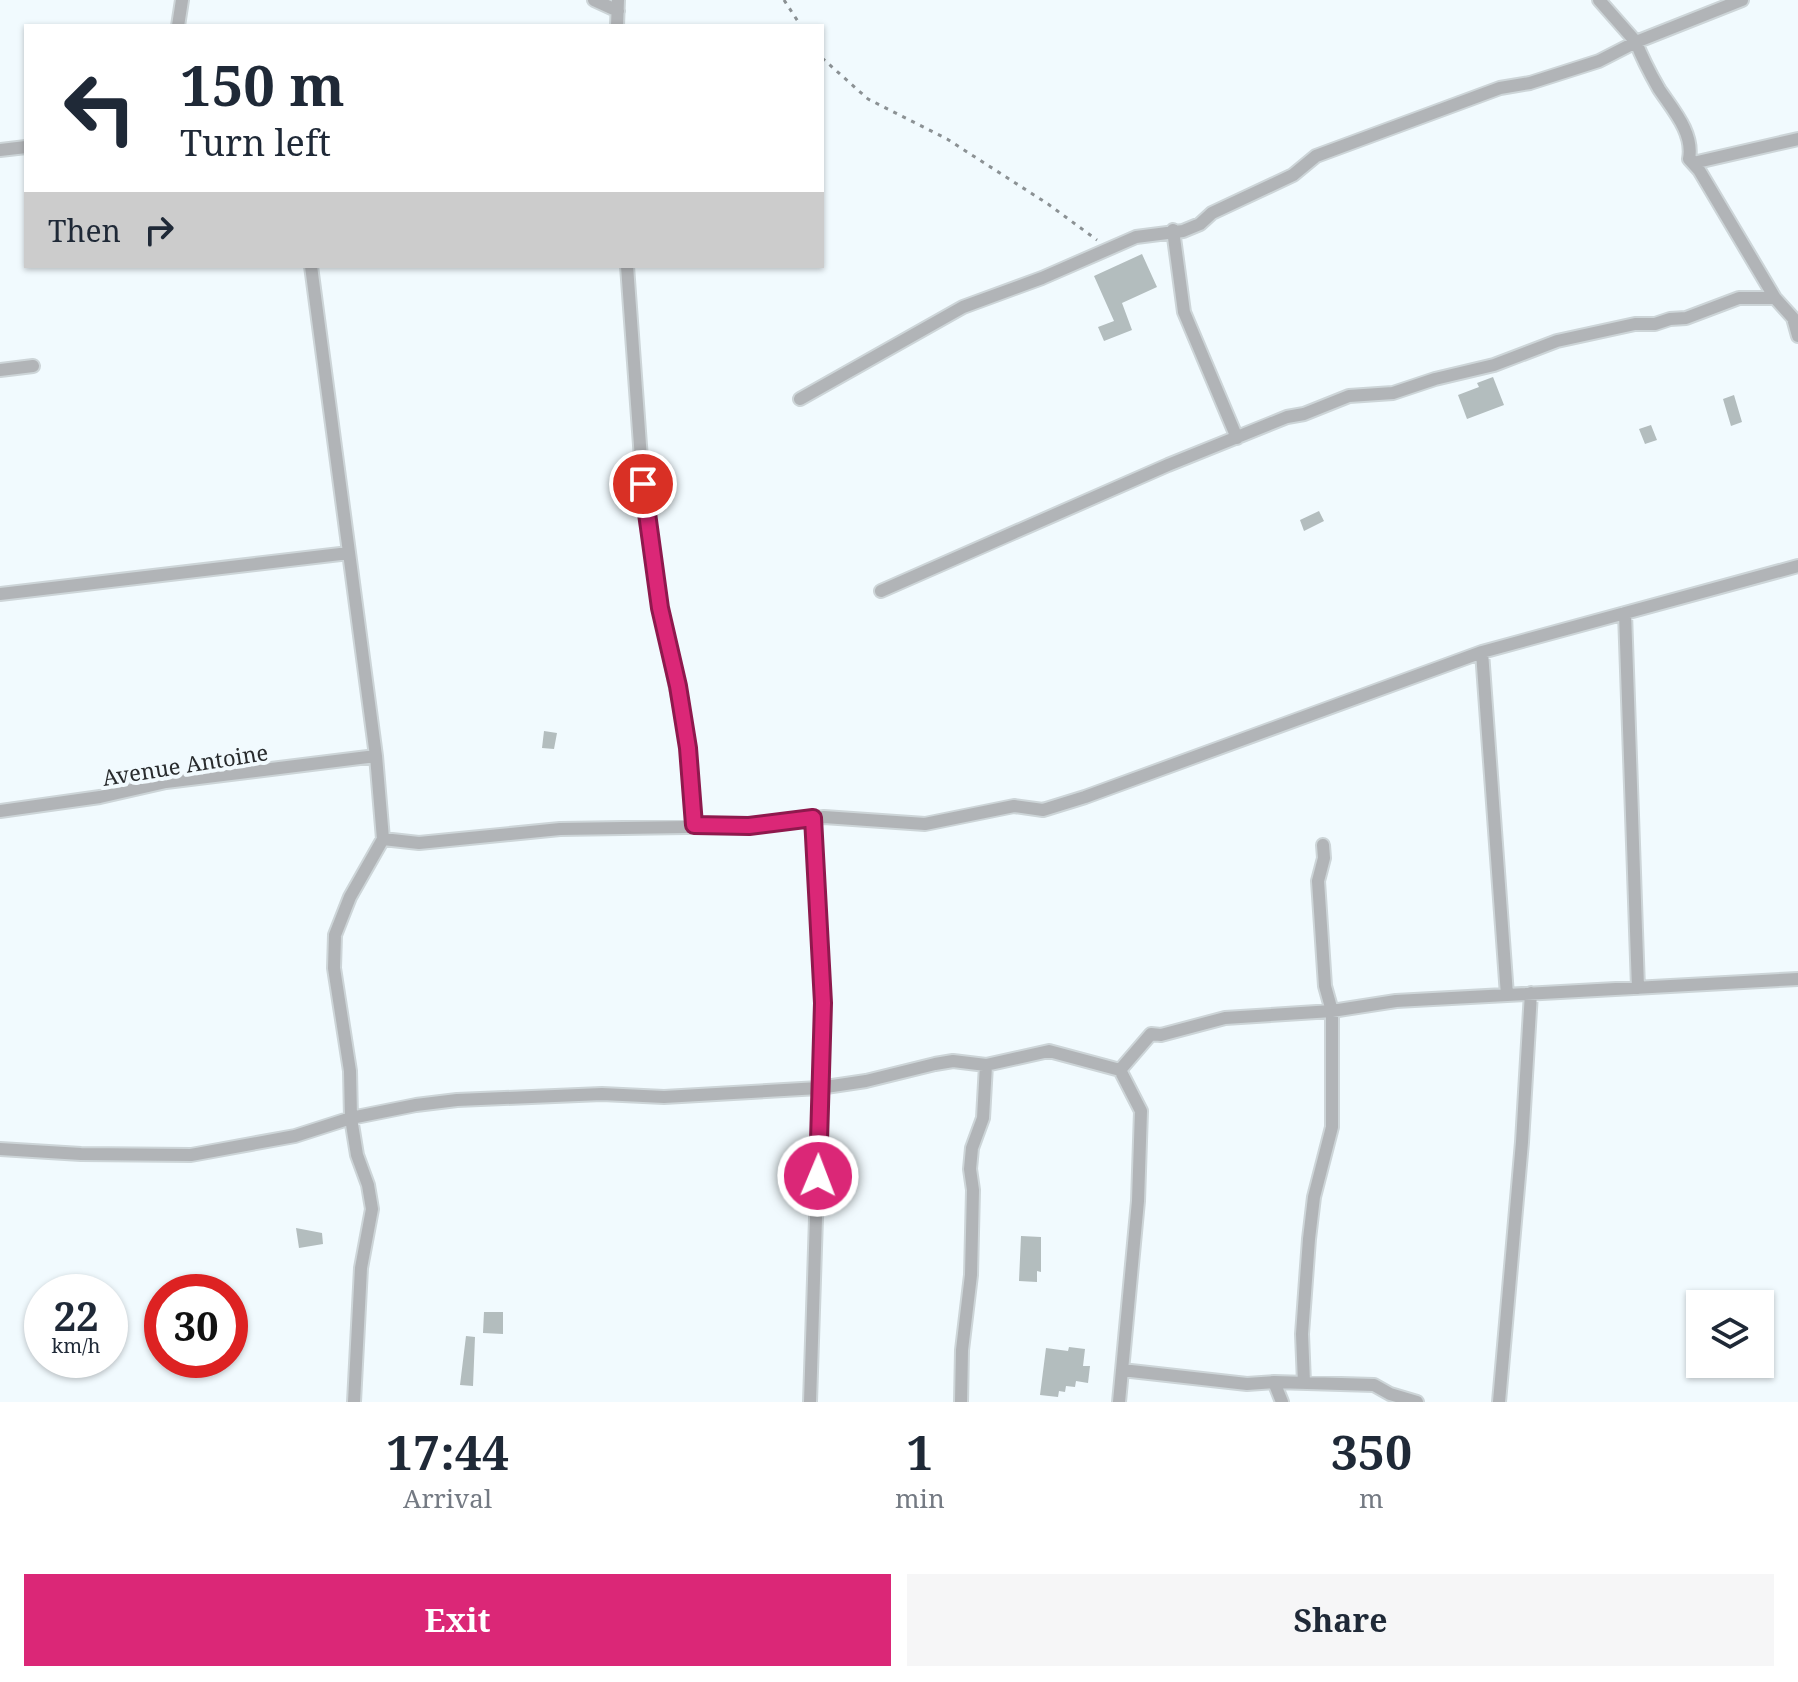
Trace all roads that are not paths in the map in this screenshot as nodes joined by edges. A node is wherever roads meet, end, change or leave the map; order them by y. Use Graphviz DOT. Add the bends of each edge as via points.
graph roads {
  1 [pos="182,0"];
  2 [pos="594,0"];
  3 [pos="1599,0"];
  4 [pos="1742,0"];
  5 [pos="618,5"];
  6 [pos="178,24"];
  7 [pos="1636,42"];
  8 [pos="1798,139"];
  9 [pos="24,147"];
  10 [pos="0,150"];
  11 [pos="1693,163"];
  12 [pos="1173,230"];
  13 [pos="311,268"];
  14 [pos="627,268"];
  15 [pos="1775,298"];
  16 [pos="1798,336"];
  17 [pos="33,366"];
  18 [pos="0,370"];
  19 [pos="800,399"];
  20 [pos="1237,438"];
  21 [pos="349,553"];
  22 [pos="1798,566"];
  23 [pos="881,591"];
  24 [pos="0,594"];
  25 [pos="1625,613"];
  26 [pos="1482,652"];
  27 [pos="376,756"];
  28 [pos="0,811"];
  29 [pos="813,818"];
  30 [pos="694,825"];
  31 [pos="383,839"];
  32 [pos="1323,845"];
  33 [pos="1798,979"];
  34 [pos="1638,988"];
  35 [pos="1531,993"];
  36 [pos="1507,995"];
  37 [pos="1332,1011"];
  38 [pos="986,1065"];
  39 [pos="1120,1070"];
  40 [pos="819,1088"];
  41 [pos="351,1118"];
  42 [pos="0,1149"];
  43 [pos="1122,1370"];
  44 [pos="1274,1382"];
  45 [pos="1304,1383"];
  46 [pos="354,1402"];
  47 [pos="810,1402"];
  48 [pos="961,1402"];
  49 [pos="1119,1402"];
  50 [pos="1282,1402"];
  51 [pos="1417,1402"];
  52 [pos="1499,1402"];
  1 -- 6 [label="street"];
  2 -- 5 [label="street"];
  3 -- 7 [label="street"];
  4 -- 7 [label="street"];
  7 -- 11 [label="street" via="1683,126"];
  7 -- 12 [label="street" via="1599,61 1500,88 1316,156 1293,175 1212,213 1200,224"];
  8 -- 11 [label="street"];
  9 -- 10 [label="street"];
  11 -- 15 [label="street"];
  12 -- 19 [label="street" via="1136,237 963,307"];
  12 -- 20 [label="street" via="1184,312"];
  13 -- 21 [label="street"];
  14 -- 30 [label="street" via="645,514 688,748"];
  15 -- 16 [label="street" via="1793,318"];
  15 -- 20 [label="street" via="1739,298 1686,318 1557,341 1393,393 1349,396"];
  17 -- 18 [label="street"];
  20 -- 23 [label="street"];
  21 -- 24 [label="street"];
  21 -- 27 [label="street"];
  22 -- 25 [label="street"];
  25 -- 26 [label="street"];
  25 -- 34 [label="street"];
  26 -- 29 [label="street" via="1060,806 1014,806 925,824"];
  26 -- 36 [label="street"];
  27 -- 28 [label="street, Avenue Antoine" via="166,782"];
  27 -- 31 [label="street"];
  29 -- 30 [label="street" via="749,826"];
  29 -- 40 [label="street" via="823,1003"];
  30 -- 31 [label="street" via="560,829 419,843"];
  31 -- 41 [label="street" via="335,935"];
  32 -- 37 [label="street" via="1318,881 1325,986"];
  33 -- 34 [label="street"];
  34 -- 35 [label="street"];
  35 -- 36 [label="street"];
  35 -- 52 [label="street"];
  36 -- 37 [label="street" via="1396,1001"];
  37 -- 39 [label="street" via="1225,1018 1151,1034"];
  37 -- 45 [label="street" via="1332,1127 1309,1239"];
  38 -- 39 [label="street" via="1049,1051"];
  38 -- 40 [label="street" via="953,1061"];
  38 -- 48 [label="street" via="983,1118 970,1169 971,1275"];
  39 -- 43 [label="street" via="1141,1111"];
  40 -- 41 [label="street" via="457,1100"];
  40 -- 47 [label="street"];
  41 -- 42 [label="street" via="295,1136 191,1155"];
  41 -- 46 [label="street" via="372,1209 361,1268"];
  43 -- 44 [label="street" via="1247,1384"];
  43 -- 49 [label="street"];
  44 -- 45 [label="street"];
  44 -- 50 [label="street"];
  45 -- 51 [label="street" via="1374,1385"];
}
